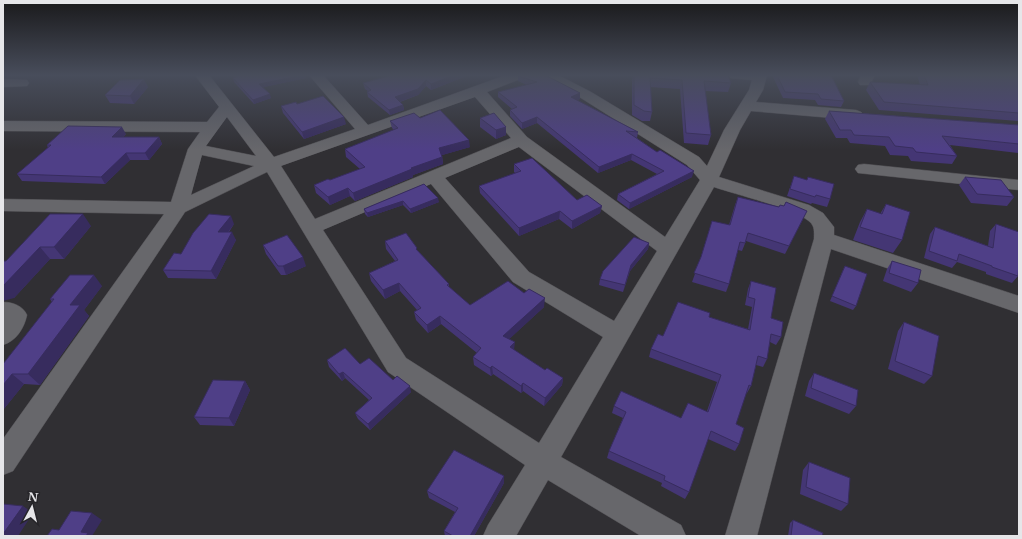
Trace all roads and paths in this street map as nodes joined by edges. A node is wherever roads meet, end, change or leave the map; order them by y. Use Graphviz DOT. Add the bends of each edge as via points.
graph roads {
  1 [pos="221,100"];
  2 [pos="341,100"];
  3 [pos="452,100"];
  4 [pos="486,100"];
  5 [pos="594,100"];
  6 [pos="750,100"];
  7 [pos="747,106"];
  8 [pos="226,107"];
  9 [pos="871,116"];
  10 [pos="3,126"];
  11 [pos="212,127"];
  12 [pos="365,131"];
  13 [pos="521,140"];
  14 [pos="196,149"];
  15 [pos="271,164"];
  16 [pos="864,169"];
  17 [pos="434,176"];
  18 [pos="709,180"];
  19 [pos="1019,185"];
  20 [pos="3,205"];
  21 [pos="178,208"];
  22 [pos="310,228"];
  23 [pos="824,239"];
  24 [pos="668,249"];
  25 [pos="1019,305"];
  26 [pos="3,311"];
  27 [pos="617,334"];
  28 [pos="3,336"];
  29 [pos="542,461"];
  30 [pos="3,462"];
  31 [pos="499,536"];
  32 [pos="670,536"];
  33 [pos="741,536"];
  1 -- 8 [label="street"];
  2 -- 12 [label="street"];
  3 -- 12 [label="street"];
  4 -- 13 [label="street"];
  5 -- 18 [label="street" via="693,161"];
  6 -- 7 [label="street"];
  7 -- 9 [label="street"];
  7 -- 18 [label="street" via="732,130"];
  8 -- 11 [label="street"];
  8 -- 15 [label="street"];
  10 -- 11 [label="street"];
  11 -- 14 [label="street"];
  12 -- 15 [label="street"];
  13 -- 17 [label="street"];
  13 -- 24 [label="street"];
  14 -- 15 [label="street"];
  14 -- 21 [label="street"];
  15 -- 21 [label="street"];
  15 -- 22 [label="street"];
  16 -- 19 [label="street"];
  17 -- 22 [label="street"];
  17 -- 27 [label="street" via="521,277"];
  18 -- 23 [label="street" via="802,210 816,217 824,227"];
  18 -- 24 [label="street"];
  20 -- 21 [label="street"];
  21 -- 30 [label="street"];
  22 -- 29 [label="street" via="397,365"];
  23 -- 25 [label="street"];
  23 -- 33 [label="street"];
  24 -- 27 [label="street"];
  26 -- 28 [label="street" via="16,315 14,323"];
  27 -- 29 [label="street"];
  29 -- 31 [label="street"];
  29 -- 32 [label="street"];
}
